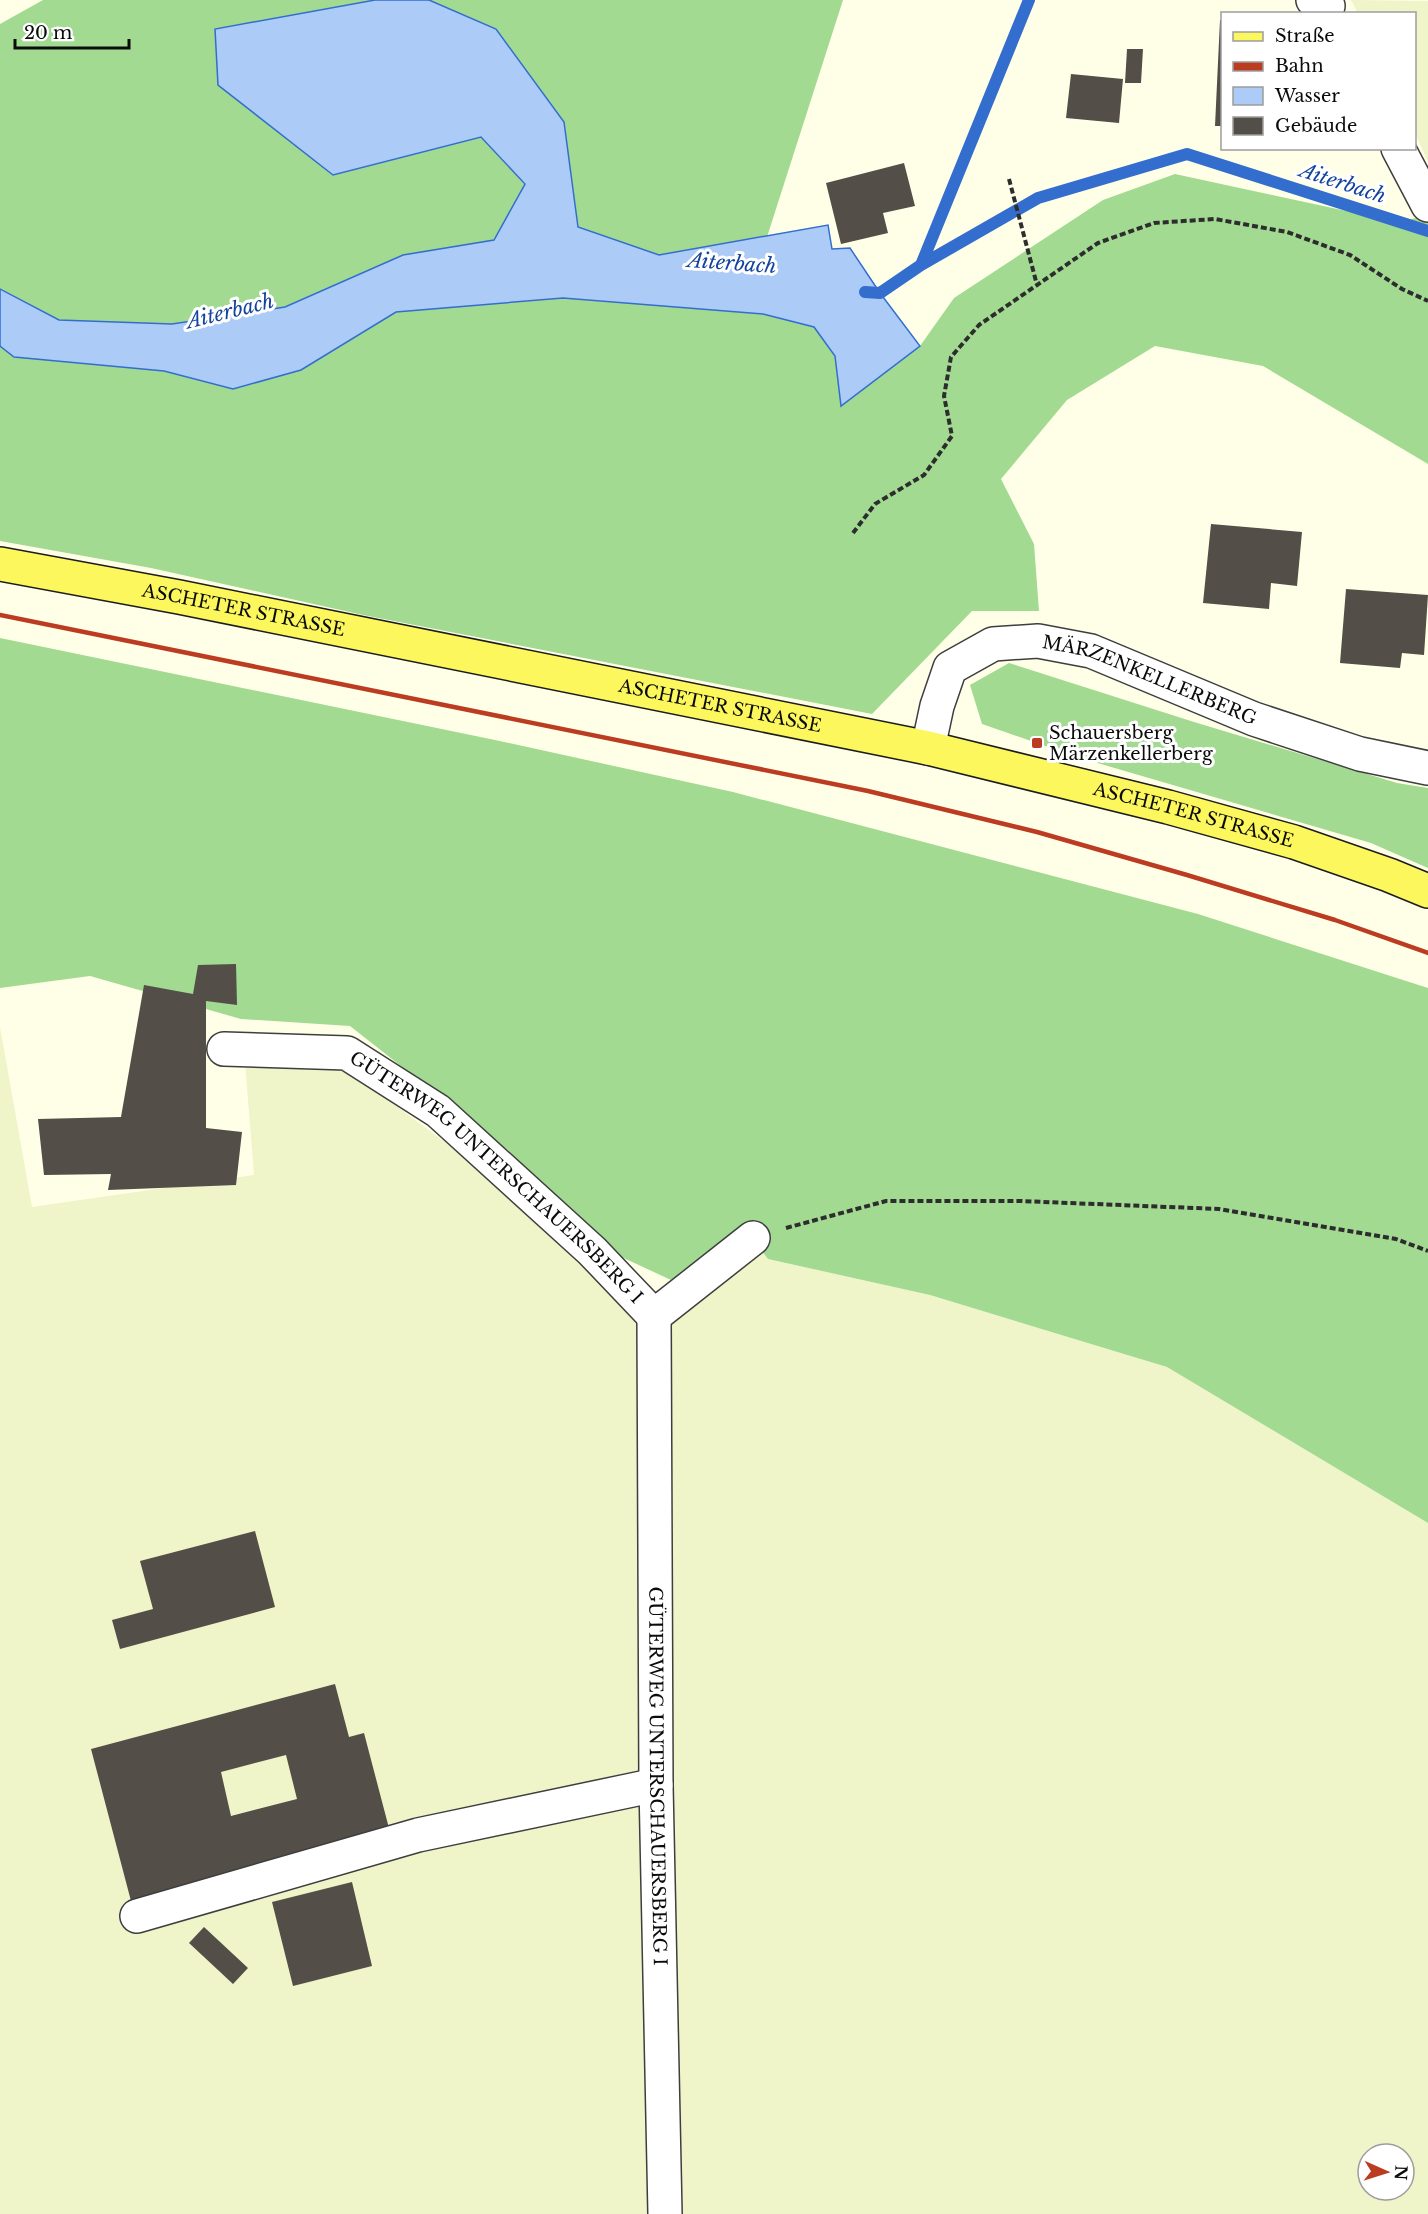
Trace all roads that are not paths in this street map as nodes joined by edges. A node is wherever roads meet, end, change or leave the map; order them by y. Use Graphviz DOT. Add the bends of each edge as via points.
graph roads {
  1 [pos="1399,150"];
  2 [pos="1422,193"];
  3 [pos="0,564"];
  4 [pos="928,748"];
  5 [pos="1428,768"];
  6 [pos="1428,891"];
  7 [pos="224,1049"];
  8 [pos="753,1238"];
  9 [pos="654,1328"];
  10 [pos="656,1785"];
  11 [pos="137,1916"];
  12 [pos="665,2214"];
  1 -- 2 [label="street"];
  3 -- 4 [label="main road, ASCHETER STRASSE"];
  4 -- 5 [label="street, MÄRZENKELLERBERG" via="950,668 993,644 1038,641 1091,651 1254,719 1360,754"];
  4 -- 6 [label="main road, ASCHETER STRASSE" via="1294,842"];
  7 -- 9 [label="street, GÜTERWEG UNTERSCHAUERSBERG I" via="347,1053 438,1111 592,1251"];
  8 -- 9 [label="street"];
  9 -- 10 [label="street, GÜTERWEG UNTERSCHAUERSBERG I"];
  10 -- 11 [label="street" via="418,1835"];
  10 -- 12 [label="street, GÜTERWEG UNTERSCHAUERSBERG I"];
}
